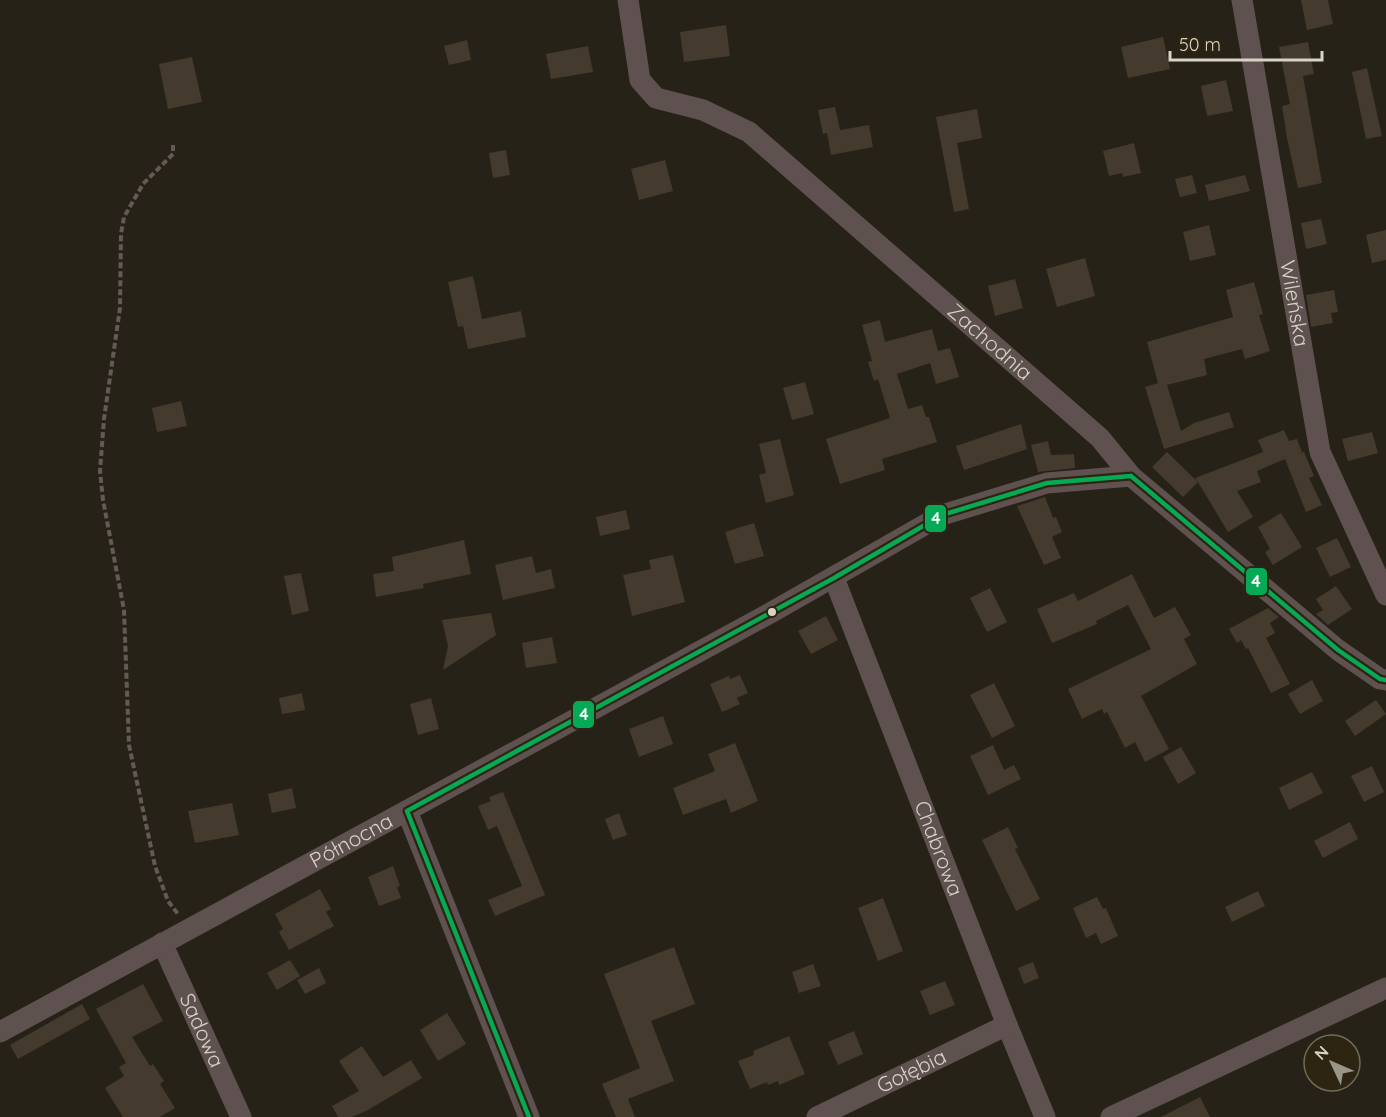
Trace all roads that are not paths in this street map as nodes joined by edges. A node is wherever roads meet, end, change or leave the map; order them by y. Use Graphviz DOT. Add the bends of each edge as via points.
graph roads {
  1 [pos="628,0"];
  2 [pos="1242,0"];
  3 [pos="1131,476"];
  4 [pos="834,578"];
  5 [pos="1386,595"];
  6 [pos="1386,680"];
  7 [pos="407,811"];
  8 [pos="162,943"];
  9 [pos="1386,988"];
  10 [pos="1007,1025"];
  11 [pos="0,1032"];
  12 [pos="241,1117"];
  13 [pos="529,1117"];
  14 [pos="817,1117"];
  15 [pos="1045,1117"];
  16 [pos="1111,1117"];
  1 -- 3 [label="street, Zachodnia" via="640,80 656,98 703,110 749,132 1100,438"];
  2 -- 5 [label="street, Wileńska" via="1320,452"];
  3 -- 4 [label="street, Północna" via="1047,483 942,515"];
  3 -- 6 [label="street, Zachodnia" via="1338,650"];
  4 -- 7 [label="street, Północna"];
  4 -- 10 [label="street, Chabrowa"];
  7 -- 8 [label="street, Północna"];
  7 -- 13 [label="street"];
  8 -- 11 [label="street, Północna"];
  8 -- 12 [label="street, Sadowa"];
  9 -- 16 [label="street"];
  10 -- 14 [label="street, Gołębia"];
  10 -- 15 [label="street, Chabrowa"];
}
